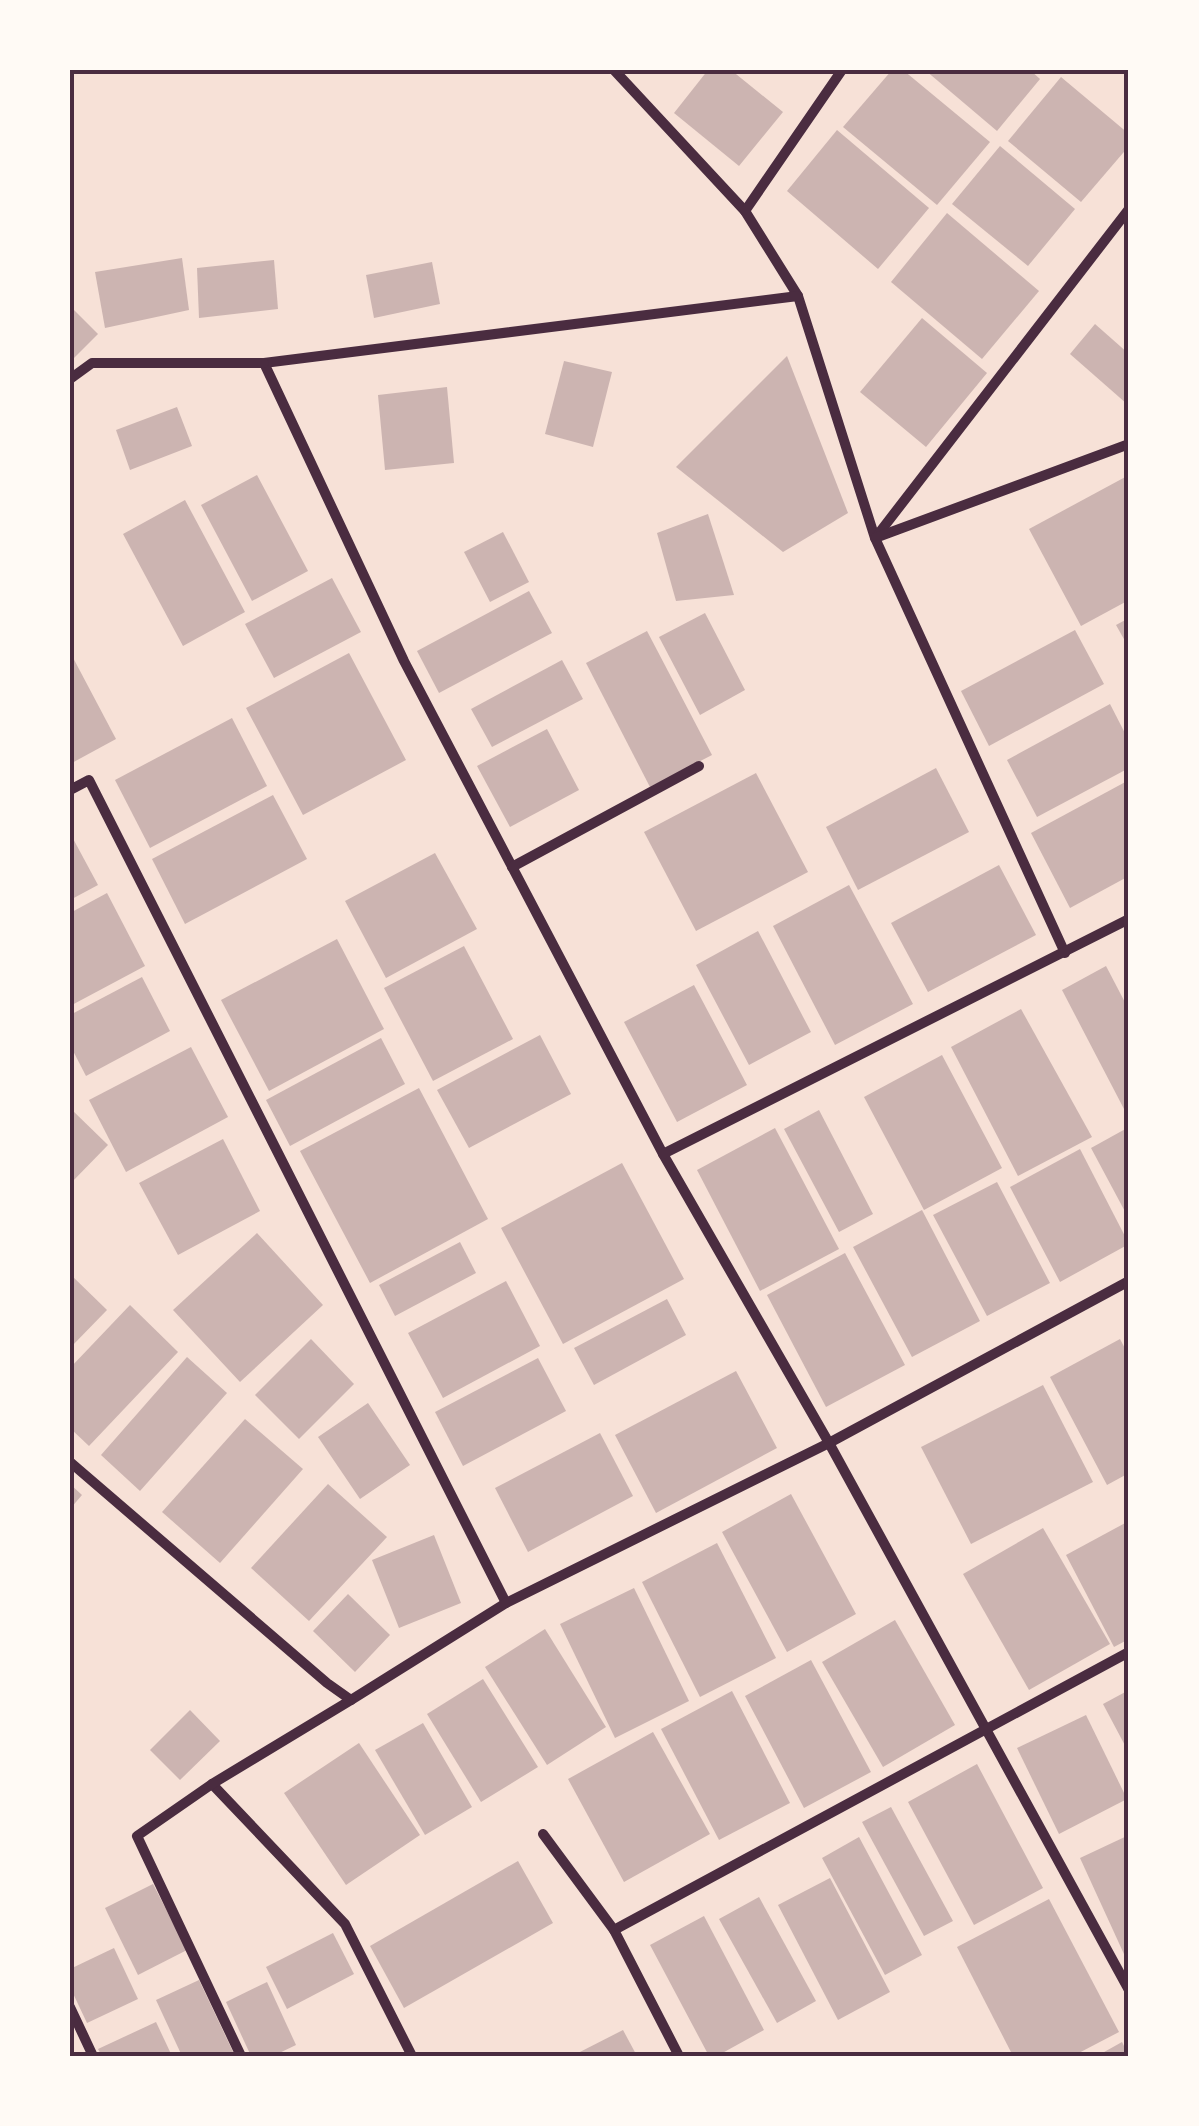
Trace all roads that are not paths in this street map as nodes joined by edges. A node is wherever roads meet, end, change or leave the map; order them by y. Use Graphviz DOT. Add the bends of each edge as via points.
graph roads {
  1 [pos="614,70"];
  2 [pos="842,70"];
  3 [pos="1129,208"];
  4 [pos="745,212"];
  5 [pos="798,296"];
  6 [pos="264,362"];
  7 [pos="70,379"];
  8 [pos="1129,444"];
  9 [pos="875,538"];
  10 [pos="699,766"];
  11 [pos="70,790"];
  12 [pos="512,867"];
  13 [pos="1129,919"];
  14 [pos="1064,953"];
  15 [pos="663,1154"];
  16 [pos="1129,1281"];
  17 [pos="829,1443"];
  18 [pos="70,1462"];
  19 [pos="506,1603"];
  20 [pos="1129,1652"];
  21 [pos="351,1700"];
  22 [pos="984,1729"];
  23 [pos="212,1784"];
  24 [pos="543,1834"];
  25 [pos="614,1930"];
  26 [pos="1129,1990"];
  27 [pos="70,2007"];
  28 [pos="93,2056"];
  29 [pos="241,2056"];
  30 [pos="412,2056"];
  31 [pos="680,2056"];
  1 -- 4 [label="street"];
  2 -- 4 [label="street"];
  3 -- 9 [label="street"];
  4 -- 5 [label="street"];
  5 -- 6 [label="street"];
  5 -- 9 [label="street"];
  6 -- 7 [label="street" via="92,363"];
  6 -- 12 [label="street" via="404,661"];
  8 -- 9 [label="street"];
  9 -- 14 [label="street"];
  10 -- 12 [label="street"];
  11 -- 19 [label="street" via="89,780"];
  12 -- 15 [label="street"];
  13 -- 14 [label="street"];
  14 -- 15 [label="street"];
  15 -- 17 [label="street"];
  16 -- 17 [label="street"];
  17 -- 19 [label="street"];
  17 -- 22 [label="street"];
  18 -- 21 [label="street"];
  19 -- 21 [label="street"];
  20 -- 22 [label="street"];
  21 -- 23 [label="street"];
  22 -- 25 [label="street"];
  22 -- 26 [label="street"];
  23 -- 29 [label="street" via="136,1836"];
  23 -- 30 [label="street" via="346,1924"];
  24 -- 25 [label="street"];
  25 -- 31 [label="street"];
  27 -- 28 [label="street"];
}
